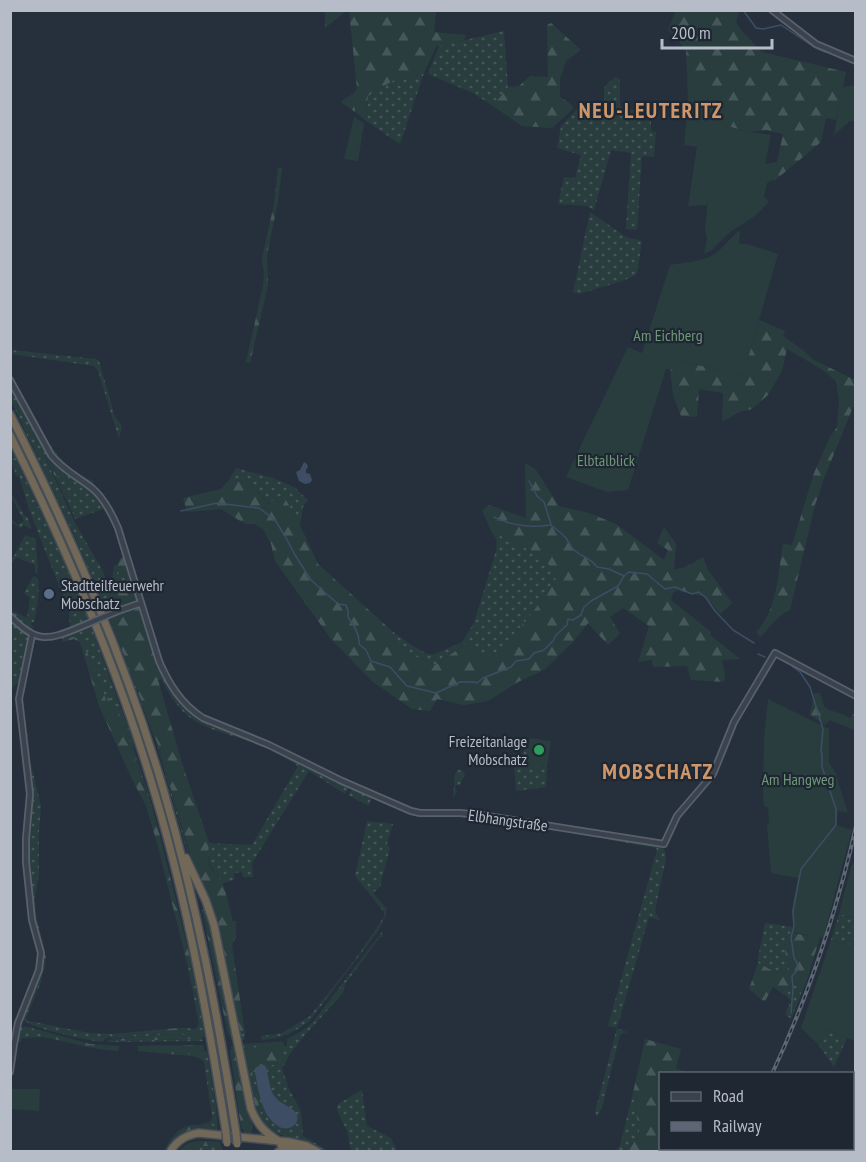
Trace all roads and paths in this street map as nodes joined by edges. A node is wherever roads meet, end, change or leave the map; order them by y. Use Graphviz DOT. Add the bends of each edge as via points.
graph roads {
  1 [pos="772,10"];
  2 [pos="855,61"];
  3 [pos="10,380"];
  4 [pos="10,414"];
  5 [pos="10,435"];
  6 [pos="141,603"];
  7 [pos="10,616"];
  8 [pos="32,635"];
  9 [pos="855,696"];
  10 [pos="178,843"];
  11 [pos="10,1072"];
  12 [pos="279,1141"];
  13 [pos="238,1148"];
  14 [pos="293,1148"];
  15 [pos="170,1152"];
  16 [pos="175,1152"];
  17 [pos="229,1152"];
  18 [pos="278,1152"];
  19 [pos="307,1152"];
  20 [pos="318,1152"];
  1 -- 2 [label="street" via="816,44"];
  3 -- 6 [label="street" via="51,455 62,468 91,487 111,514"];
  4 -- 10 [label="highway" via="110,634"];
  5 -- 17 [label="highway, bridge" via="101,637 155,792 191,933"];
  6 -- 8 [label="street, bridge" via="68,632 48,637"];
  6 -- 9 [label="street, Elbhangstraße" via="166,678 194,712 420,813 475,814 664,844 677,816 713,774 734,722 775,653"];
  7 -- 8 [label="street"];
  8 -- 11 [label="street" via="19,699 30,794 26,862 41,962 18,1023"];
  10 -- 12 [label="highway" via="212,917 255,1118"];
  10 -- 13 [label="highway, bridge" via="212,992"];
  12 -- 15 [label="highway" via="194,1134 180,1140"];
  12 -- 20 [label="highway"];
  14 -- 16 [label="highway" via="197,1138 184,1142"];
  14 -- 18 [label="highway"];
  14 -- 19 [label="highway"];
}
